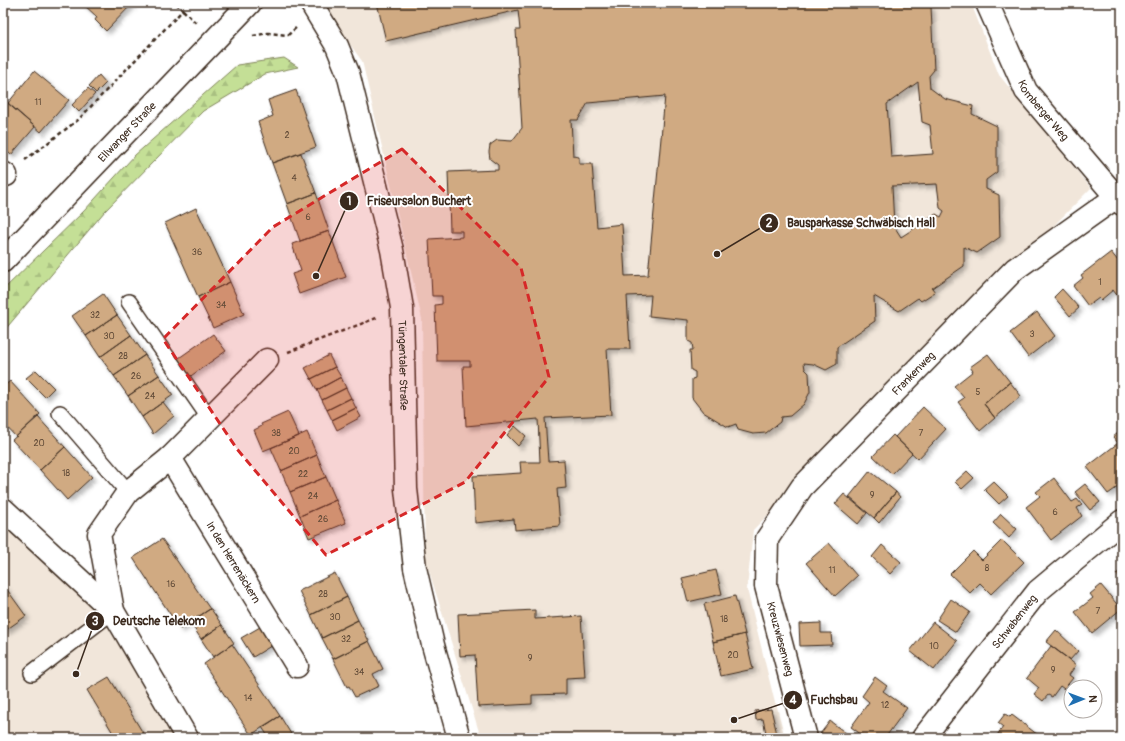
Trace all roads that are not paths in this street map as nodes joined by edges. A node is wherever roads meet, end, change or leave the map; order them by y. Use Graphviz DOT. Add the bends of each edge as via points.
graph roads {
  1 [pos="250,3"];
  2 [pos="311,3"];
  3 [pos="987,3"];
  4 [pos="1120,198"];
  5 [pos="3,261"];
  6 [pos="129,302"];
  7 [pos="267,360"];
  8 [pos="60,413"];
  9 [pos="210,419"];
  10 [pos="170,458"];
  11 [pos="128,492"];
  12 [pos="3,509"];
  13 [pos="1122,521"];
  14 [pos="766,586"];
  15 [pos="113,611"];
  16 [pos="297,666"];
  17 [pos="32,673"];
  18 [pos="187,738"];
  19 [pos="459,738"];
  20 [pos="806,738"];
  21 [pos="923,738"];
  1 -- 5 [label="street, Ellwanger Straße"];
  2 -- 19 [label="street, Tüngentaler Straße" via="337,46 354,93 392,250 402,308 406,489 416,568 433,645"];
  3 -- 4 [label="street, Komberger Weg" via="1026,91"];
  4 -- 14 [label="street, Frankenweg" via="1015,269 802,487 768,539"];
  6 -- 9 [label="lane"];
  7 -- 9 [label="street"];
  8 -- 11 [label="lane"];
  9 -- 10 [label="street"];
  10 -- 11 [label="street"];
  10 -- 16 [label="street, In den Herrenäckern"];
  11 -- 15 [label="street" via="99,534"];
  12 -- 15 [label="street"];
  13 -- 21 [label="street, Schwabenweg" via="1038,591"];
  14 -- 20 [label="street, Kreuzwiesenweg"];
  15 -- 17 [label="lane"];
  15 -- 18 [label="street"];
}
